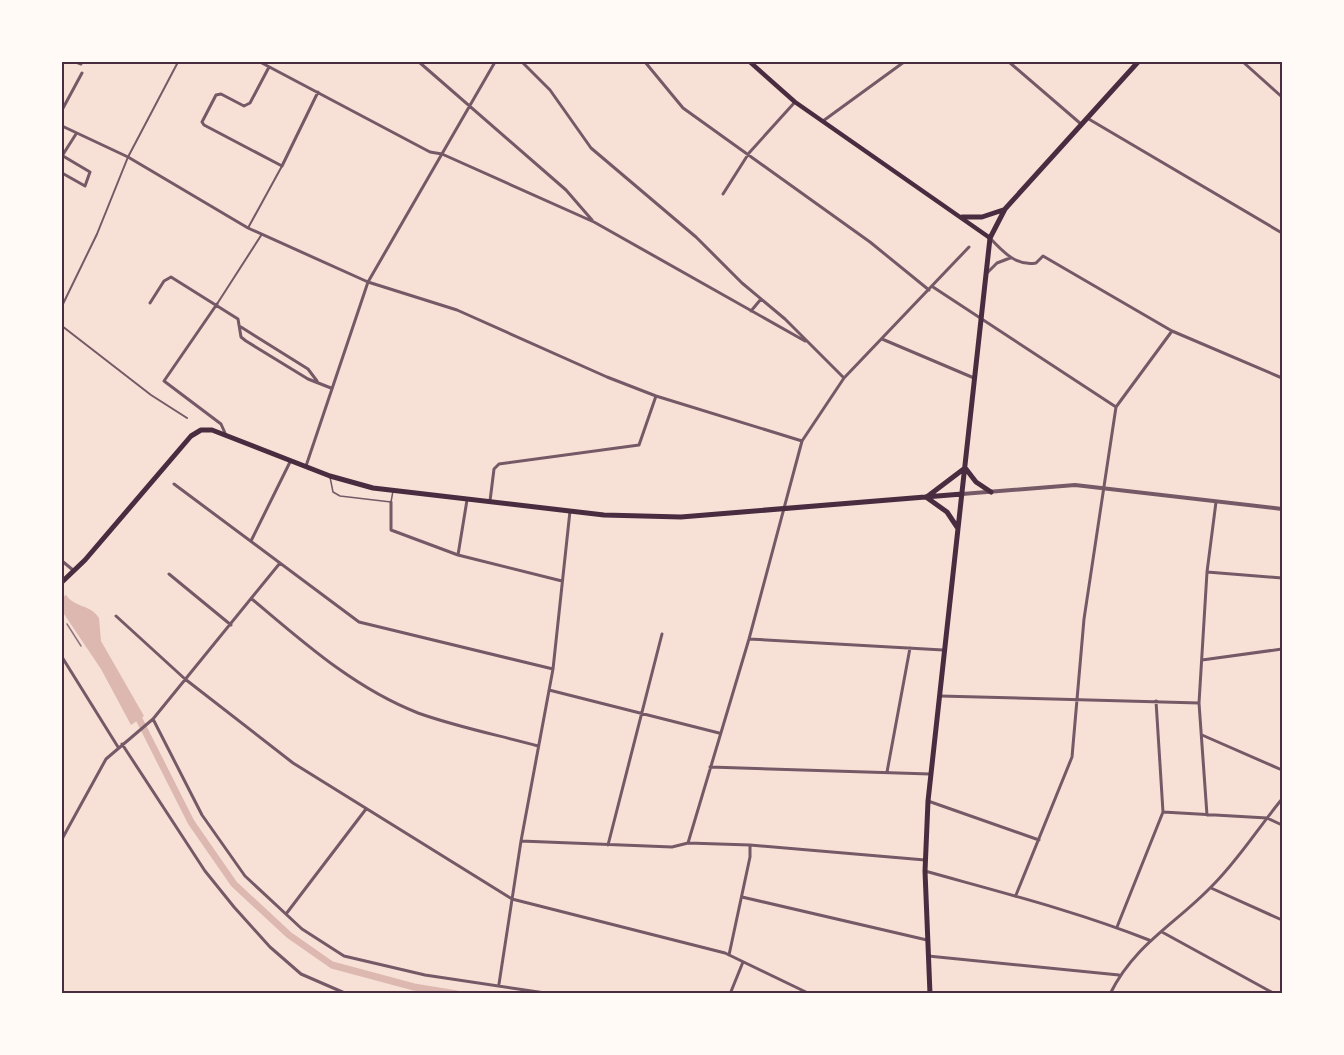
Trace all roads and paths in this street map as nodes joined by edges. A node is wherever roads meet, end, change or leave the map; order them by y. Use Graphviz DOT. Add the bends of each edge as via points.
graph roads {
  1 [pos="76,62"];
  2 [pos="178,62"];
  3 [pos="260,62"];
  4 [pos="418,62"];
  5 [pos="495,62"];
  6 [pos="522,62"];
  7 [pos="645,62"];
  8 [pos="750,62"];
  9 [pos="904,62"];
  10 [pos="1009,62"];
  11 [pos="1138,62"];
  12 [pos="1243,62"];
  13 [pos="81,64"];
  14 [pos="269,66"];
  15 [pos="82,73"];
  16 [pos="318,92"];
  17 [pos="1282,97"];
  18 [pos="795,102"];
  19 [pos="469,106"];
  20 [pos="62,110"];
  21 [pos="1087,118"];
  22 [pos="823,121"];
  23 [pos="1082,124"];
  24 [pos="62,126"];
  25 [pos="76,133"];
  26 [pos="749,153"];
  27 [pos="442,154"];
  28 [pos="62,157"];
  29 [pos="128,157"];
  30 [pos="282,166"];
  31 [pos="62,173"];
  32 [pos="723,194"];
  33 [pos="1005,209"];
  34 [pos="962,217"];
  35 [pos="594,222"];
  36 [pos="248,228"];
  37 [pos="1282,233"];
  38 [pos="262,234"];
  39 [pos="990,238"];
  40 [pos="969,246"];
  41 [pos="1011,257"];
  42 [pos="987,273"];
  43 [pos="368,282"];
  44 [pos="931,288"];
  45 [pos="761,298"];
  46 [pos="150,303"];
  47 [pos="217,304"];
  48 [pos="62,306"];
  49 [pos="751,311"];
  50 [pos="982,320"];
  51 [pos="62,326"];
  52 [pos="241,327"];
  53 [pos="1172,331"];
  54 [pos="882,339"];
  55 [pos="805,341"];
  56 [pos="844,378"];
  57 [pos="1282,378"];
  58 [pos="976,379"];
  59 [pos="318,382"];
  60 [pos="332,388"];
  61 [pos="656,396"];
  62 [pos="1116,407"];
  63 [pos="187,418"];
  64 [pos="225,434"];
  65 [pos="802,441"];
  66 [pos="290,462"];
  67 [pos="306,468"];
  68 [pos="965,468"];
  69 [pos="330,476"];
  70 [pos="174,484"];
  71 [pos="1104,487"];
  72 [pos="393,491"];
  73 [pos="992,492"];
  74 [pos="962,494"];
  75 [pos="926,497"];
  76 [pos="468,499"];
  77 [pos="391,502"];
  78 [pos="490,502"];
  79 [pos="1216,502"];
  80 [pos="1282,509"];
  81 [pos="783,510"];
  82 [pos="570,511"];
  83 [pos="958,528"];
  84 [pos="250,541"];
  85 [pos="458,555"];
  86 [pos="62,561"];
  87 [pos="280,563"];
  88 [pos="74,572"];
  89 [pos="1207,572"];
  90 [pos="169,574"];
  91 [pos="1282,578"];
  92 [pos="64,581"];
  93 [pos="562,581"];
  94 [pos="252,599"];
  95 [pos="116,615"];
  96 [pos="231,625"];
  97 [pos="662,634"];
  98 [pos="749,639"];
  99 [pos="910,648"];
  100 [pos="1282,649"];
  101 [pos="943,650"];
  102 [pos="62,657"];
  103 [pos="1202,660"];
  104 [pos="554,669"];
  105 [pos="185,680"];
  106 [pos="549,690"];
  107 [pos="938,696"];
  108 [pos="1076,700"];
  109 [pos="1156,701"];
  110 [pos="1199,703"];
  111 [pos="643,714"];
  112 [pos="153,719"];
  113 [pos="719,734"];
  114 [pos="1202,735"];
  115 [pos="122,744"];
  116 [pos="538,746"];
  117 [pos="118,747"];
  118 [pos="710,767"];
  119 [pos="1282,770"];
  120 [pos="887,772"];
  121 [pos="930,774"];
  122 [pos="1282,799"];
  123 [pos="928,801"];
  124 [pos="366,810"];
  125 [pos="1163,812"];
  126 [pos="1207,815"];
  127 [pos="1267,818"];
  128 [pos="1282,825"];
  129 [pos="62,839"];
  130 [pos="1039,840"];
  131 [pos="521,841"];
  132 [pos="688,843"];
  133 [pos="608,845"];
  134 [pos="750,845"];
  135 [pos="925,860"];
  136 [pos="925,871"];
  137 [pos="1211,888"];
  138 [pos="1016,896"];
  139 [pos="742,897"];
  140 [pos="512,899"];
  141 [pos="286,914"];
  142 [pos="1282,920"];
  143 [pos="1117,927"];
  144 [pos="1162,932"];
  145 [pos="928,940"];
  146 [pos="1149,940"];
  147 [pos="729,956"];
  148 [pos="928,956"];
  149 [pos="743,962"];
  150 [pos="1119,975"];
  151 [pos="499,985"];
  152 [pos="346,993"];
  153 [pos="552,993"];
  154 [pos="730,993"];
  155 [pos="810,993"];
  156 [pos="930,993"];
  157 [pos="1110,993"];
  158 [pos="1275,993"];
  1 -- 13 [label="street"];
  2 -- 29 [label="street"];
  3 -- 14 [label="street"];
  4 -- 19 [label="street"];
  5 -- 19 [label="street"];
  6 -- 45 [label="street" via="550,90 591,148"];
  7 -- 26 [label="street" via="683,108"];
  8 -- 18 [label="main road"];
  9 -- 22 [label="street"];
  10 -- 23 [label="street"];
  11 -- 21 [label="main road"];
  12 -- 17 [label="street"];
  14 -- 16 [label="street"];
  14 -- 30 [label="street" via="250,103 244,106 216,95 202,122"];
  15 -- 20 [label="street"];
  16 -- 27 [label="street" via="430,152"];
  16 -- 30 [label="street"];
  18 -- 22 [label="main road"];
  18 -- 26 [label="street"];
  19 -- 27 [label="street"];
  19 -- 35 [label="street" via="566,190"];
  21 -- 23 [label="main road"];
  21 -- 37 [label="street"];
  22 -- 34 [label="main road"];
  23 -- 33 [label="main road"];
  24 -- 25 [label="street"];
  25 -- 28 [label="street"];
  25 -- 29 [label="street"];
  26 -- 32 [label="street"];
  26 -- 44 [label="street"];
  27 -- 35 [label="street"];
  27 -- 43 [label="street"];
  28 -- 31 [label="street" via="90,172 85,186"];
  29 -- 36 [label="street"];
  29 -- 48 [label="street"];
  30 -- 36 [label="street"];
  33 -- 34 [label="main road" via="987,216"];
  33 -- 39 [label="main road"];
  34 -- 39 [label="main road"];
  35 -- 49 [label="street"];
  36 -- 38 [label="street"];
  38 -- 43 [label="street"];
  38 -- 47 [label="street"];
  39 -- 41 [label="street"];
  39 -- 42 [label="main road"];
  40 -- 44 [label="street"];
  41 -- 42 [label="street"];
  41 -- 53 [label="street" via="1030,264 1043,256"];
  42 -- 50 [label="main road"];
  43 -- 60 [label="street"];
  43 -- 61 [label="street" via="457,310"];
  44 -- 50 [label="street"];
  44 -- 54 [label="street"];
  45 -- 49 [label="street"];
  45 -- 55 [label="street"];
  46 -- 47 [label="street" via="171,277"];
  47 -- 52 [label="street" via="238,319"];
  47 -- 64 [label="street" via="164,381 221,424"];
  49 -- 55 [label="street"];
  50 -- 58 [label="main road"];
  50 -- 62 [label="street"];
  51 -- 63 [label="street"];
  52 -- 59 [label="street" via="308,369"];
  52 -- 59 [label="street" via="241,337 246,341"];
  53 -- 57 [label="street"];
  53 -- 62 [label="street"];
  54 -- 56 [label="street"];
  54 -- 58 [label="street"];
  55 -- 56 [label="street"];
  56 -- 65 [label="street"];
  58 -- 68 [label="main road"];
  59 -- 60 [label="street"];
  60 -- 67 [label="street"];
  61 -- 65 [label="street"];
  61 -- 78 [label="street" via="639,445 499,464"];
  62 -- 71 [label="street"];
  64 -- 66 [label="main road"];
  64 -- 88 [label="main road" via="201,430 182,447"];
  65 -- 81 [label="street"];
  66 -- 67 [label="main road"];
  66 -- 84 [label="street"];
  67 -- 69 [label="main road"];
  68 -- 73 [label="main road" via="976,482"];
  68 -- 74 [label="main road"];
  68 -- 75 [label="main road"];
  69 -- 72 [label="main road"];
  69 -- 77 [label="lane" via="331,488 340,496"];
  70 -- 84 [label="street"];
  71 -- 73 [label="street" via="1057,486"];
  71 -- 79 [label="street"];
  71 -- 108 [label="street"];
  72 -- 76 [label="main road"];
  72 -- 77 [label="lane"];
  73 -- 74 [label="street"];
  74 -- 75 [label="main road"];
  74 -- 83 [label="main road"];
  75 -- 81 [label="main road"];
  75 -- 83 [label="main road" via="947,512"];
  76 -- 78 [label="main road"];
  76 -- 85 [label="street"];
  77 -- 85 [label="street" via="391,530"];
  78 -- 82 [label="main road"];
  79 -- 80 [label="street"];
  79 -- 89 [label="street"];
  81 -- 82 [label="main road" via="662,518"];
  81 -- 98 [label="street"];
  82 -- 93 [label="street"];
  83 -- 101 [label="main road"];
  84 -- 87 [label="street"];
  85 -- 93 [label="street"];
  86 -- 88 [label="street"];
  87 -- 94 [label="street"];
  87 -- 104 [label="street" via="358,622"];
  88 -- 92 [label="main road"];
  89 -- 91 [label="street"];
  89 -- 103 [label="street"];
  90 -- 96 [label="street"];
  93 -- 104 [label="street"];
  94 -- 96 [label="street"];
  94 -- 116 [label="street" via="346,675 390,700 456,725"];
  95 -- 105 [label="street"];
  96 -- 105 [label="street"];
  97 -- 111 [label="street"];
  98 -- 99 [label="street"];
  98 -- 113 [label="street"];
  99 -- 101 [label="street"];
  99 -- 120 [label="street"];
  100 -- 103 [label="street"];
  101 -- 107 [label="main road"];
  102 -- 117 [label="street"];
  103 -- 110 [label="street"];
  104 -- 106 [label="street"];
  105 -- 112 [label="street"];
  105 -- 124 [label="street" via="292,763"];
  106 -- 111 [label="street"];
  106 -- 116 [label="street"];
  107 -- 108 [label="street"];
  107 -- 121 [label="main road"];
  108 -- 109 [label="street"];
  108 -- 130 [label="street" via="1072,757"];
  109 -- 110 [label="street"];
  109 -- 125 [label="street"];
  110 -- 114 [label="street"];
  111 -- 113 [label="street"];
  111 -- 133 [label="street"];
  112 -- 115 [label="street"];
  112 -- 141 [label="street" via="202,815 245,876"];
  113 -- 118 [label="street"];
  114 -- 119 [label="street"];
  114 -- 126 [label="street"];
  115 -- 117 [label="street"];
  115 -- 152 [label="street" via="205,872 234,907 302,974"];
  116 -- 131 [label="street"];
  117 -- 129 [label="street" via="106,759"];
  118 -- 120 [label="street"];
  118 -- 132 [label="street"];
  120 -- 121 [label="street"];
  121 -- 123 [label="main road"];
  122 -- 127 [label="street"];
  123 -- 130 [label="street"];
  123 -- 135 [label="main road"];
  124 -- 140 [label="street"];
  124 -- 141 [label="street"];
  125 -- 126 [label="street"];
  125 -- 143 [label="street"];
  126 -- 127 [label="street"];
  127 -- 128 [label="street"];
  127 -- 137 [label="street"];
  130 -- 138 [label="street"];
  131 -- 133 [label="street"];
  131 -- 140 [label="street"];
  132 -- 133 [label="street" via="672,847"];
  132 -- 134 [label="street"];
  134 -- 135 [label="street"];
  134 -- 139 [label="street"];
  135 -- 136 [label="main road"];
  136 -- 138 [label="street"];
  136 -- 145 [label="main road"];
  137 -- 142 [label="street"];
  137 -- 144 [label="street"];
  138 -- 143 [label="street"];
  139 -- 145 [label="street"];
  139 -- 147 [label="street"];
  140 -- 147 [label="street"];
  140 -- 151 [label="street"];
  141 -- 151 [label="street" via="344,956 425,975"];
  143 -- 146 [label="street"];
  144 -- 146 [label="street"];
  144 -- 158 [label="street"];
  145 -- 148 [label="main road"];
  146 -- 150 [label="street"];
  147 -- 149 [label="street"];
  148 -- 150 [label="street"];
  148 -- 156 [label="main road"];
  149 -- 154 [label="street"];
  149 -- 155 [label="street"];
  150 -- 157 [label="street"];
  151 -- 153 [label="street"];
}
